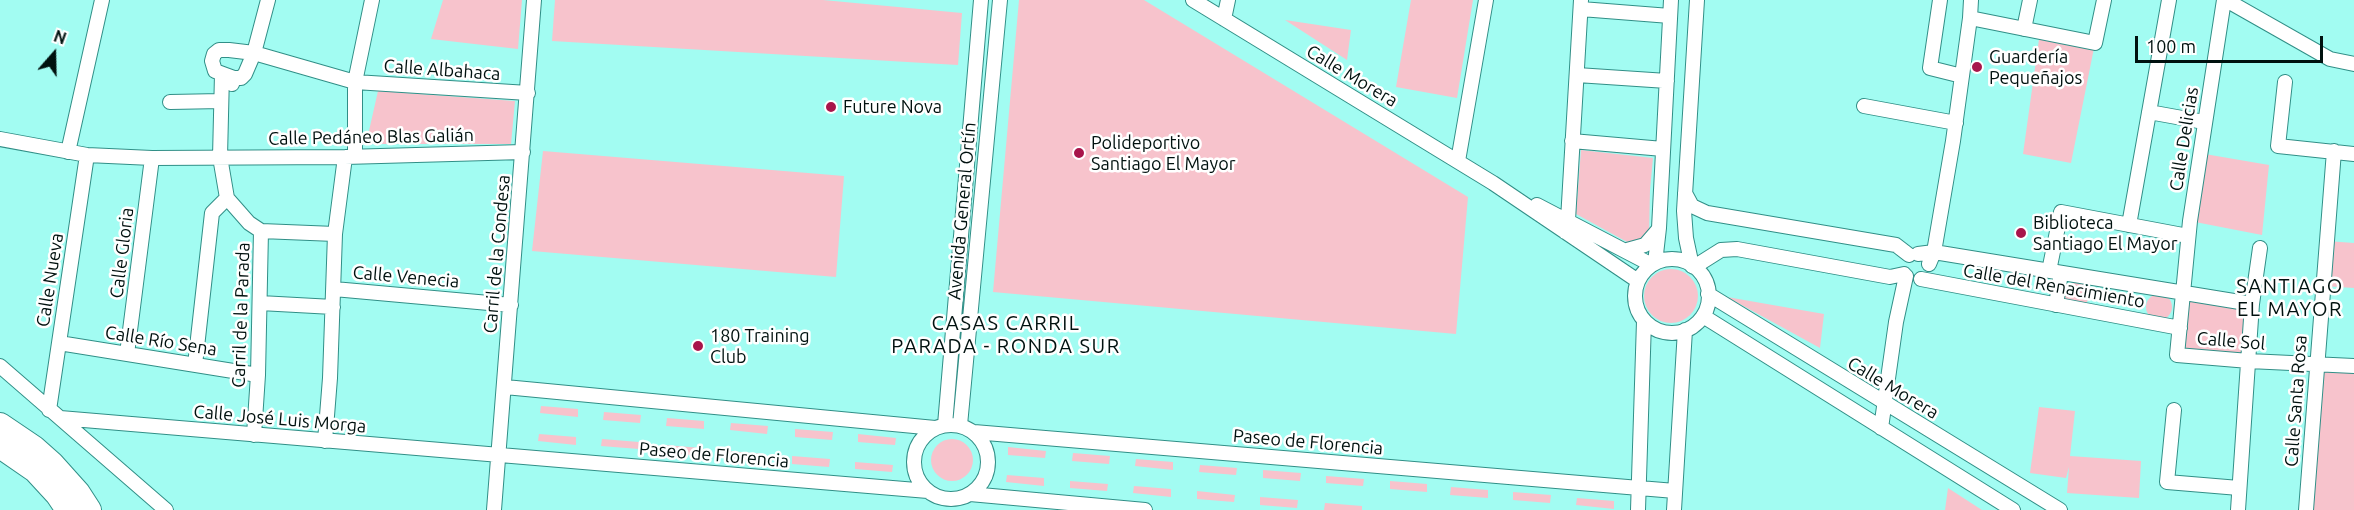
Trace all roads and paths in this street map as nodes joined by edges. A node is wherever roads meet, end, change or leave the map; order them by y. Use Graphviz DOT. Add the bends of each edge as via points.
graph roads {
  1 [pos="102,0"];
  2 [pos="268,0"];
  3 [pos="372,0"];
  4 [pos="534,0"];
  5 [pos="981,0"];
  6 [pos="1000,0"];
  7 [pos="1193,0"];
  8 [pos="1228,0"];
  9 [pos="1486,0"];
  10 [pos="1671,0"];
  11 [pos="1697,0"];
  12 [pos="1940,0"];
  13 [pos="1971,0"];
  14 [pos="2030,0"];
  15 [pos="2104,0"];
  16 [pos="2169,0"];
  17 [pos="2225,0"];
  18 [pos="1581,5"];
  19 [pos="1670,16"];
  20 [pos="1971,18"];
  21 [pos="1224,19"];
  22 [pos="2024,29"];
  23 [pos="254,53"];
  24 [pos="2354,64"];
  25 [pos="1577,75"];
  26 [pos="228,76"];
  27 [pos="1962,76"];
  28 [pos="1667,81"];
  29 [pos="355,82"];
  30 [pos="2285,82"];
  31 [pos="528,93"];
  32 [pos="221,101"];
  33 [pos="170,102"];
  34 [pos="1864,106"];
  35 [pos="2149,112"];
  36 [pos="1665,122"];
  37 [pos="2204,122"];
  38 [pos="1689,123"];
  39 [pos="1956,123"];
  40 [pos="0,138"];
  41 [pos="1572,141"];
  42 [pos="1663,149"];
  43 [pos="2334,151"];
  44 [pos="68,152"];
  45 [pos="523,152"];
  46 [pos="2354,154"];
  47 [pos="87,155"];
  48 [pos="350,156"];
  49 [pos="220,157"];
  50 [pos="152,158"];
  51 [pos="1458,161"];
  52 [pos="1685,193"];
  53 [pos="227,198"];
  54 [pos="2129,225"];
  55 [pos="1567,226"];
  56 [pos="1659,228"];
  57 [pos="261,231"];
  58 [pos="336,234"];
  59 [pos="2188,236"];
  60 [pos="2260,248"];
  61 [pos="1627,250"];
  62 [pos="1914,254"];
  63 [pos="1931,258"];
  64 [pos="1654,264"];
  65 [pos="1693,266"];
  66 [pos="2055,272"];
  67 [pos="1905,275"];
  68 [pos="1921,279"];
  69 [pos="1638,281"];
  70 [pos="334,289"];
  71 [pos="1708,294"];
  72 [pos="2182,294"];
  73 [pos="260,303"];
  74 [pos="2253,304"];
  75 [pos="511,305"];
  76 [pos="2056,305"];
  77 [pos="333,307"];
  78 [pos="1703,316"];
  79 [pos="1644,321"];
  80 [pos="2180,328"];
  81 [pos="1685,330"];
  82 [pos="59,343"];
  83 [pos="127,354"];
  84 [pos="2177,355"];
  85 [pos="2248,361"];
  86 [pos="195,365"];
  87 [pos="2317,365"];
  88 [pos="0,366"];
  89 [pos="2354,366"];
  90 [pos="258,375"];
  91 [pos="505,387"];
  92 [pos="1884,404"];
  93 [pos="2174,410"];
  94 [pos="54,414"];
  95 [pos="0,425"];
  96 [pos="960,425"];
  97 [pos="940,426"];
  98 [pos="1881,428"];
  99 [pos="974,432"];
  100 [pos="254,435"];
  101 [pos="325,441"];
  102 [pos="0,446"];
  103 [pos="497,455"];
  104 [pos="1638,488"];
  105 [pos="2239,488"];
  106 [pos="1675,491"];
  107 [pos="970,494"];
  108 [pos="934,499"];
  109 [pos="955,505"];
  110 [pos="68,510"];
  111 [pos="89,510"];
  112 [pos="166,510"];
  113 [pos="494,510"];
  114 [pos="1145,510"];
  115 [pos="1638,510"];
  116 [pos="1674,510"];
  117 [pos="2013,510"];
  118 [pos="2060,510"];
  119 [pos="2238,510"];
  120 [pos="2306,510"];
  1 -- 44 [label="street"];
  2 -- 23 [label="street"];
  3 -- 29 [label="street"];
  4 -- 31 [label="street, Carril de la Condesa"];
  5 -- 97 [label="street, Avenida General Ortín"];
  6 -- 96 [label="street, Avenida General Ortín"];
  7 -- 21 [label="street, Calle Morera"];
  8 -- 21 [label="street"];
  9 -- 51 [label="street"];
  10 -- 19 [label="street"];
  11 -- 38 [label="street"];
  12 -- 27 [label="street" via="1930,68"];
  13 -- 20 [label="street"];
  14 -- 22 [label="street"];
  15 -- 22 [label="street" via="2095,43"];
  16 -- 35 [label="street"];
  17 -- 24 [label="street" via="2330,59"];
  17 -- 37 [label="street, Calle Delicias"];
  18 -- 19 [label="street"];
  18 -- 25 [label="street"];
  19 -- 28 [label="street"];
  20 -- 22 [label="street"];
  20 -- 27 [label="street"];
  21 -- 51 [label="street, Calle Morera"];
  23 -- 26 [label="street" via="241,78"];
  23 -- 26 [label="street, Calle Albahaca" via="230,50 214,54 213,68"];
  23 -- 29 [label="street, Calle Albahaca"];
  25 -- 28 [label="street"];
  25 -- 41 [label="street"];
  26 -- 32 [label="street"];
  27 -- 39 [label="street"];
  28 -- 36 [label="street"];
  29 -- 31 [label="street, Calle Albahaca"];
  29 -- 48 [label="street"];
  30 -- 43 [label="street" via="2278,146"];
  31 -- 45 [label="street, Carril de la Condesa"];
  32 -- 33 [label="street"];
  32 -- 49 [label="street"];
  34 -- 39 [label="street"];
  35 -- 37 [label="street"];
  35 -- 54 [label="street"];
  36 -- 38 [label="street"];
  36 -- 42 [label="street"];
  37 -- 59 [label="street, Calle Delicias"];
  38 -- 52 [label="street"];
  39 -- 63 [label="street"];
  40 -- 44 [label="street"];
  41 -- 42 [label="street"];
  41 -- 55 [label="street"];
  42 -- 56 [label="street"];
  43 -- 46 [label="street"];
  43 -- 87 [label="street, Calle Santa Rosa"];
  44 -- 47 [label="street"];
  45 -- 48 [label="street, Calle Pedáneo Blas Galián"];
  45 -- 75 [label="street, Carril de la Condesa"];
  47 -- 50 [label="street"];
  47 -- 82 [label="street, Calle Nueva"];
  48 -- 49 [label="street, Calle Pedáneo Blas Galián"];
  48 -- 58 [label="street"];
  49 -- 50 [label="street"];
  49 -- 53 [label="street"];
  50 -- 83 [label="street, Calle Gloria"];
  51 -- 55 [label="street, Calle Morera"];
  52 -- 62 [label="street" via="1692,206 1707,213 1896,245"];
  52 -- 65 [label="street" via="1686,238"];
  53 -- 57 [label="street" via="249,224"];
  53 -- 86 [label="street" via="212,213"];
  54 -- 59 [label="street"];
  54 -- 66 [label="street" via="2061,212"];
  55 -- 61 [label="street, Calle Morera"];
  55 -- 69 [label="street, Calle Morera"];
  56 -- 61 [label="street" via="1650,242"];
  56 -- 64 [label="street"];
  57 -- 58 [label="street"];
  57 -- 73 [label="street, Carril de la Parada"];
  58 -- 70 [label="street"];
  59 -- 72 [label="street, Calle Delicias"];
  60 -- 74 [label="street"];
  61 -- 64 [label="street, Calle Morera"];
  62 -- 63 [label="street, Calle del Renacimiento"];
  62 -- 67 [label="street" via="1903,263"];
  63 -- 66 [label="street, Calle del Renacimiento"];
  63 -- 68 [label="street" via="1928,273"];
  64 -- 65 [label="street" via="1678,260"];
  64 -- 69 [label="street"];
  65 -- 67 [label="street" via="1721,250 1737,249 1890,277"];
  65 -- 71 [label="street"];
  66 -- 72 [label="street, Calle del Renacimiento"];
  66 -- 76 [label="street"];
  67 -- 68 [label="street"];
  67 -- 92 [label="street"];
  68 -- 76 [label="street, Calle del Renacimiento"];
  69 -- 79 [label="street" via="1637,309"];
  70 -- 75 [label="street, Calle Venecia"];
  70 -- 77 [label="street"];
  71 -- 78 [label="street"];
  71 -- 92 [label="street, Calle Morera"];
  72 -- 74 [label="street, Calle del Renacimiento"];
  72 -- 80 [label="street, Calle Delicias"];
  73 -- 77 [label="street"];
  73 -- 90 [label="street, Carril de la Parada"];
  74 -- 85 [label="street"];
  75 -- 91 [label="street, Carril de la Condesa"];
  76 -- 80 [label="street, Calle del Renacimiento"];
  77 -- 101 [label="street"];
  78 -- 81 [label="street"];
  78 -- 98 [label="street"];
  79 -- 81 [label="street" via="1663,332"];
  79 -- 104 [label="street"];
  80 -- 84 [label="street, Calle Delicias"];
  81 -- 106 [label="street"];
  82 -- 83 [label="street, Calle Río Sena"];
  82 -- 94 [label="street, Calle Nueva"];
  83 -- 86 [label="street, Calle Río Sena"];
  84 -- 85 [label="street, Calle Sol"];
  85 -- 87 [label="street, Calle Sol"];
  85 -- 105 [label="street"];
  86 -- 90 [label="street, Calle Río Sena"];
  87 -- 89 [label="street, Calle Sol"];
  87 -- 120 [label="street, Calle Santa Rosa"];
  88 -- 94 [label="street"];
  90 -- 100 [label="street, Carril de la Parada"];
  91 -- 97 [label="street"];
  91 -- 103 [label="street, Carril de la Condesa"];
  92 -- 98 [label="street"];
  92 -- 118 [label="street, Calle Morera"];
  93 -- 105 [label="street" via="2167,482"];
  94 -- 100 [label="street, Calle José Luis Morga"];
  94 -- 112 [label="street"];
  95 -- 111 [label="highway" via="52,464"];
  96 -- 97 [label="street"];
  96 -- 99 [label="street"];
  97 -- 108 [label="street" via="922,438 914,453 917,478"];
  98 -- 117 [label="street"];
  99 -- 104 [label="street, Paseo de Florencia"];
  99 -- 107 [label="street" via="989,460 986,476"];
  100 -- 101 [label="street, Calle José Luis Morga"];
  101 -- 103 [label="street, Calle José Luis Morga"];
  102 -- 110 [label="highway" via="35,470"];
  103 -- 108 [label="street, Paseo de Florencia"];
  103 -- 113 [label="street, Carril de la Condesa"];
  104 -- 106 [label="street, Paseo de Florencia"];
  104 -- 115 [label="street"];
  105 -- 119 [label="street"];
  106 -- 116 [label="street"];
  107 -- 109 [label="street"];
  107 -- 114 [label="street"];
  108 -- 109 [label="street"];
}
